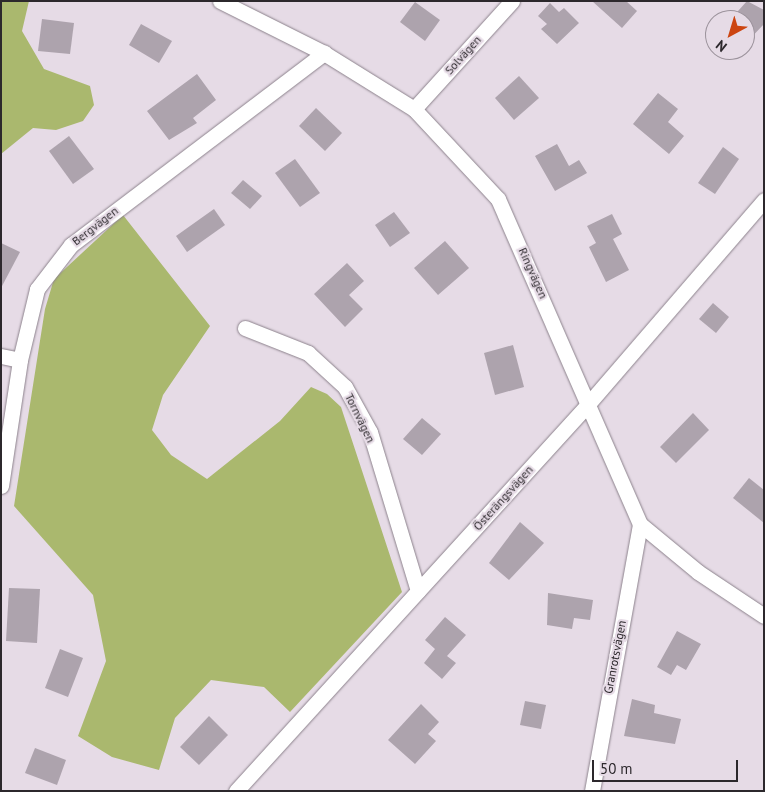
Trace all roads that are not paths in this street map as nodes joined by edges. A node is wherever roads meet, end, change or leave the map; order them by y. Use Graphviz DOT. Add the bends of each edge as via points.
graph roads {
  1 [pos="220,1"];
  2 [pos="512,1"];
  3 [pos="324,53"];
  4 [pos="414,109"];
  5 [pos="764,200"];
  6 [pos="245,328"];
  7 [pos="1,356"];
  8 [pos="20,360"];
  9 [pos="589,404"];
  10 [pos="1,486"];
  11 [pos="640,524"];
  12 [pos="418,591"];
  13 [pos="764,616"];
  14 [pos="236,791"];
  15 [pos="592,791"];
  1 -- 3 [label="street, Ringvägen"];
  2 -- 4 [label="street, Solvägen"];
  3 -- 4 [label="street, Ringvägen"];
  3 -- 8 [label="street, Bergvägen" via="71,245 37,289"];
  4 -- 9 [label="street, Ringvägen" via="498,199"];
  5 -- 9 [label="street, Österängsvägen"];
  6 -- 12 [label="street, Tornvägen" via="308,353 345,387 370,432"];
  7 -- 8 [label="street"];
  8 -- 10 [label="street, Bergvägen"];
  9 -- 11 [label="street, Ringvägen"];
  9 -- 12 [label="street, Österängsvägen"];
  11 -- 13 [label="street, Ringvägen" via="698,572"];
  11 -- 15 [label="street, Granrotsvägen"];
  12 -- 14 [label="street, Österängsvägen"];
}
